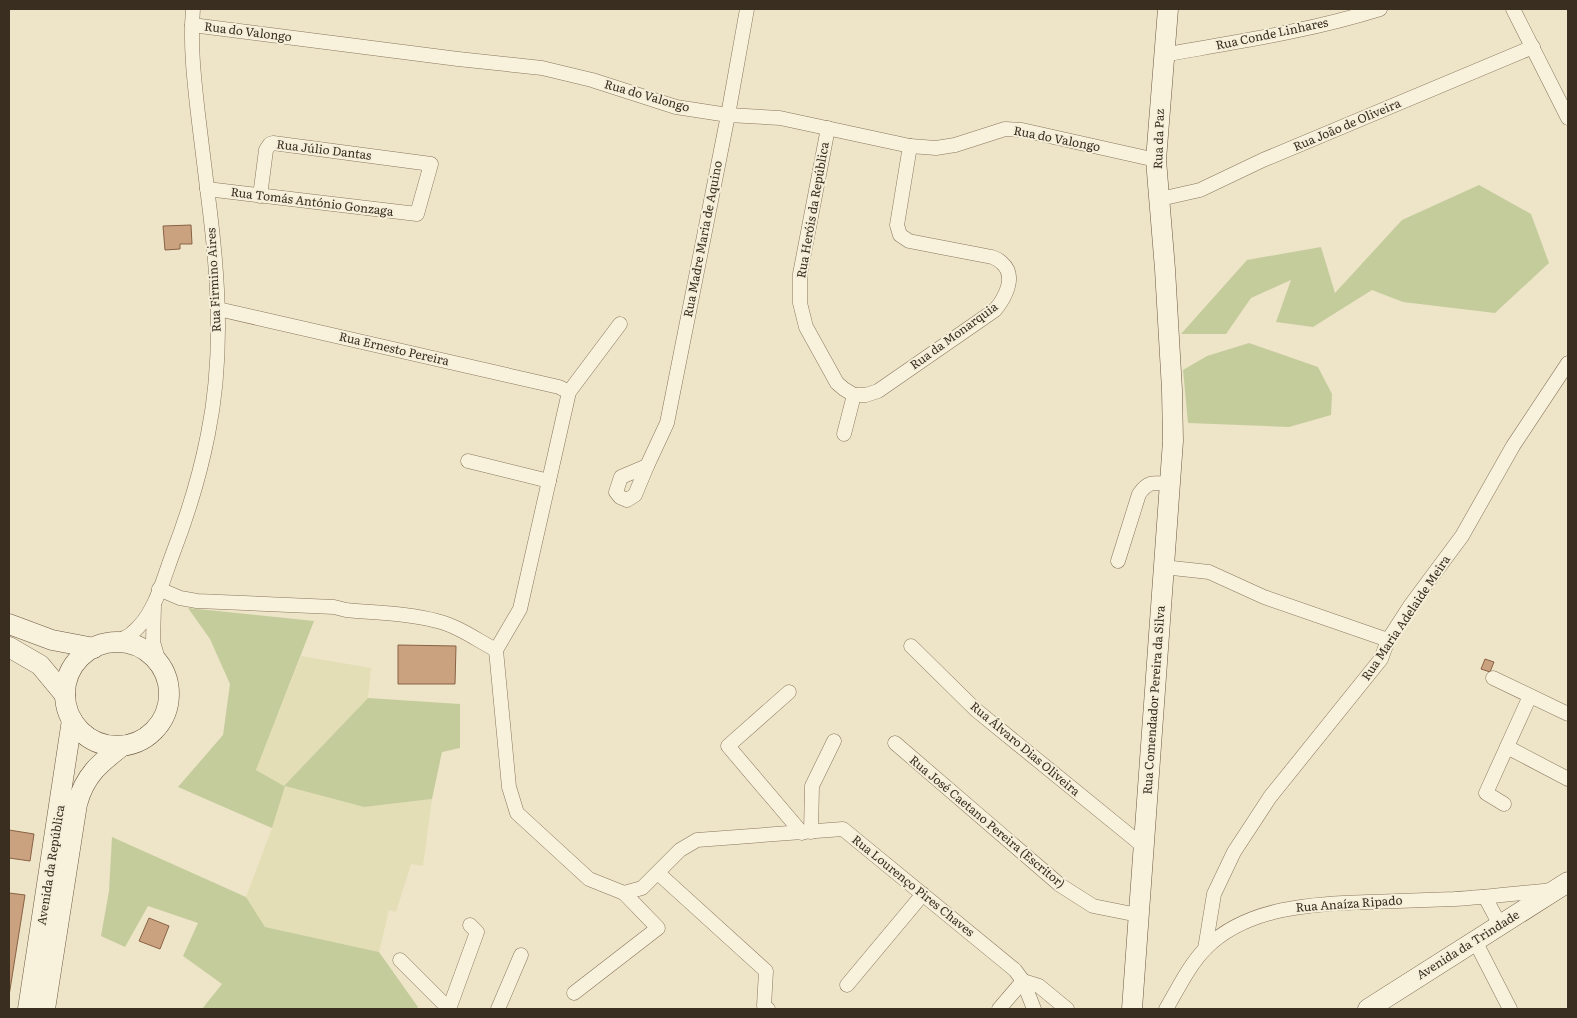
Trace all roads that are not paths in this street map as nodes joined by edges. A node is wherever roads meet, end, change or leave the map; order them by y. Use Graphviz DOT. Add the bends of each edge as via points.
graph roads {
  1 [pos="193,9"];
  2 [pos="747,9"];
  3 [pos="1168,9"];
  4 [pos="1380,9"];
  5 [pos="1513,9"];
  6 [pos="192,25"];
  7 [pos="1533,47"];
  8 [pos="1163,55"];
  9 [pos="728,115"];
  10 [pos="1568,118"];
  11 [pos="828,128"];
  12 [pos="910,146"];
  13 [pos="1156,160"];
  14 [pos="207,189"];
  15 [pos="260,196"];
  16 [pos="1160,199"];
  17 [pos="417,214"];
  18 [pos="218,309"];
  19 [pos="620,324"];
  20 [pos="1568,363"];
  21 [pos="1172,390"];
  22 [pos="569,392"];
  23 [pos="854,396"];
  24 [pos="844,434"];
  25 [pos="468,461"];
  26 [pos="647,466"];
  27 [pos="549,481"];
  28 [pos="1170,484"];
  29 [pos="1118,561"];
  30 [pos="1163,567"];
  31 [pos="156,596"];
  32 [pos="9,624"];
  33 [pos="1388,640"];
  34 [pos="116,642"];
  35 [pos="911,646"];
  36 [pos="9,647"];
  37 [pos="94,648"];
  38 [pos="496,650"];
  39 [pos="158,662"];
  40 [pos="1493,678"];
  41 [pos="790,692"];
  42 [pos="65,695"];
  43 [pos="1530,696"];
  44 [pos="1568,714"];
  45 [pos="72,720"];
  46 [pos="834,741"];
  47 [pos="895,743"];
  48 [pos="122,746"];
  49 [pos="1507,746"];
  50 [pos="1568,779"];
  51 [pos="1504,804"];
  52 [pos="806,832"];
  53 [pos="1143,846"];
  54 [pos="658,873"];
  55 [pos="1562,886"];
  56 [pos="624,893"];
  57 [pos="923,894"];
  58 [pos="1485,897"];
  59 [pos="1138,915"];
  60 [pos="470,925"];
  61 [pos="1500,925"];
  62 [pos="1475,941"];
  63 [pos="1206,949"];
  64 [pos="521,954"];
  65 [pos="400,960"];
  66 [pos="1024,981"];
  67 [pos="847,985"];
  68 [pos="574,993"];
  69 [pos="1377,1007"];
  70 [pos="28,1009"];
  71 [pos="45,1009"];
  72 [pos="449,1009"];
  73 [pos="498,1009"];
  74 [pos="768,1009"];
  75 [pos="999,1009"];
  76 [pos="1034,1009"];
  77 [pos="1067,1009"];
  78 [pos="1132,1009"];
  79 [pos="1166,1009"];
  80 [pos="1510,1009"];
  1 -- 6 [label="street, Rua Firmino Aires"];
  2 -- 9 [label="street, Rua Madre Maria de Aquino"];
  3 -- 8 [label="main road, Rua da Paz"];
  4 -- 8 [label="street, Rua Conde Linhares" via="1274,35"];
  5 -- 7 [label="street"];
  6 -- 9 [label="street, Rua do Valongo" via="542,68 592,80 676,108"];
  6 -- 14 [label="street, Rua Firmino Aires" via="192,62"];
  7 -- 10 [label="street"];
  7 -- 16 [label="street, Rua João de Oliveira" via="1263,160 1200,190"];
  8 -- 13 [label="main road, Rua da Paz"];
  9 -- 11 [label="street, Rua do Valongo" via="780,118"];
  9 -- 26 [label="street, Rua Madre Maria de Aquino" via="667,423"];
  11 -- 12 [label="street, Rua do Valongo"];
  11 -- 23 [label="street, Rua Heróis da República" via="800,274 800,303 806,327 837,383"];
  12 -- 13 [label="street, Rua do Valongo" via="936,148 955,145 1005,129"];
  12 -- 23 [label="street, Rua da Monarquia" via="897,225 900,235 909,240 992,256 1003,264 1008,275 1008,287 994,310 878,391"];
  13 -- 16 [label="main road, Rua da Paz"];
  14 -- 15 [label="street, Rua Tomás António Gonzaga"];
  14 -- 18 [label="street, Rua Firmino Aires"];
  15 -- 17 [label="street, Rua Tomás António Gonzaga"];
  15 -- 17 [label="street, Rua Júlio Dantas" via="266,150 273,143 431,164"];
  16 -- 21 [label="main road, Rua da Paz"];
  18 -- 22 [label="street, Rua Ernesto Pereira" via="559,387"];
  18 -- 31 [label="street, Rua Firmino Aires" via="217,364 209,433 188,513"];
  19 -- 22 [label="street"];
  20 -- 33 [label="street, Rua Maria Adelaide Meira" via="1513,446 1462,536"];
  21 -- 28 [label="main road, Rua Comendador Pereira da Silva"];
  22 -- 27 [label="street"];
  23 -- 24 [label="street"];
  25 -- 27 [label="street"];
  27 -- 38 [label="street" via="520,609"];
  28 -- 29 [label="street" via="1152,482 1139,494"];
  28 -- 30 [label="main road, Rua Comendador Pereira da Silva"];
  30 -- 33 [label="street" via="1209,572 1264,597"];
  30 -- 53 [label="main road, Rua Comendador Pereira da Silva"];
  31 -- 34 [label="street" via="141,625 131,635"];
  31 -- 38 [label="street" via="334,607 421,618 455,628"];
  31 -- 39 [label="street" via="153,642"];
  32 -- 37 [label="main road" via="52,640"];
  33 -- 63 [label="street, Rua Maria Adelaide Meira" via="1381,659 1270,797 1234,852 1214,894"];
  34 -- 37 [label="main road"];
  34 -- 39 [label="main road" via="139,647"];
  35 -- 53 [label="street, Rua Álvaro Dias Oliveira" via="976,710"];
  36 -- 42 [label="main road" via="40,665"];
  37 -- 42 [label="main road" via="72,667"];
  38 -- 56 [label="street" via="509,787 517,813 589,879"];
  39 -- 48 [label="main road" via="170,692 162,722 151,734"];
  40 -- 43 [label="street"];
  41 -- 52 [label="street" via="728,746"];
  42 -- 45 [label="main road"];
  43 -- 44 [label="street"];
  43 -- 49 [label="street"];
  45 -- 48 [label="main road" via="93,740"];
  45 -- 70 [label="main road, Avenida da República"];
  46 -- 52 [label="street" via="812,786"];
  47 -- 59 [label="street, Rua José Caetano Pereira (Escritor)" via="1060,885 1094,906"];
  48 -- 71 [label="main road, Avenida da República" via="99,764 80,793"];
  49 -- 50 [label="street"];
  49 -- 51 [label="street" via="1486,793"];
  52 -- 54 [label="street, Rua Lourenço Pires Chaves" via="697,840 680,850"];
  52 -- 57 [label="street, Rua Lourenço Pires Chaves" via="843,829"];
  53 -- 59 [label="main road, Rua Comendador Pereira da Silva"];
  54 -- 56 [label="street" via="642,888"];
  54 -- 74 [label="street" via="766,972 764,1006"];
  55 -- 58 [label="street, Rua Anaíza Ripado"];
  55 -- 61 [label="main road, Avenida da Trindade"];
  56 -- 68 [label="street" via="658,928"];
  57 -- 66 [label="street, Rua Lourenço Pires Chaves"];
  57 -- 67 [label="street"];
  58 -- 61 [label="street"];
  58 -- 63 [label="street, Rua Anaíza Ripado" via="1286,908 1253,918 1224,934"];
  59 -- 78 [label="main road, Rua Comendador Pereira da Silva"];
  60 -- 72 [label="street" via="477,932"];
  61 -- 62 [label="main road, Avenida da Trindade"];
  62 -- 69 [label="main road, Avenida da Trindade"];
  62 -- 80 [label="street"];
  63 -- 79 [label="street, Rua Anaíza Ripado"];
  64 -- 73 [label="street"];
  65 -- 72 [label="street"];
  66 -- 75 [label="street"];
  66 -- 76 [label="street, Rua Lourenço Pires Chaves"];
  66 -- 77 [label="street" via="1039,986"];
}
